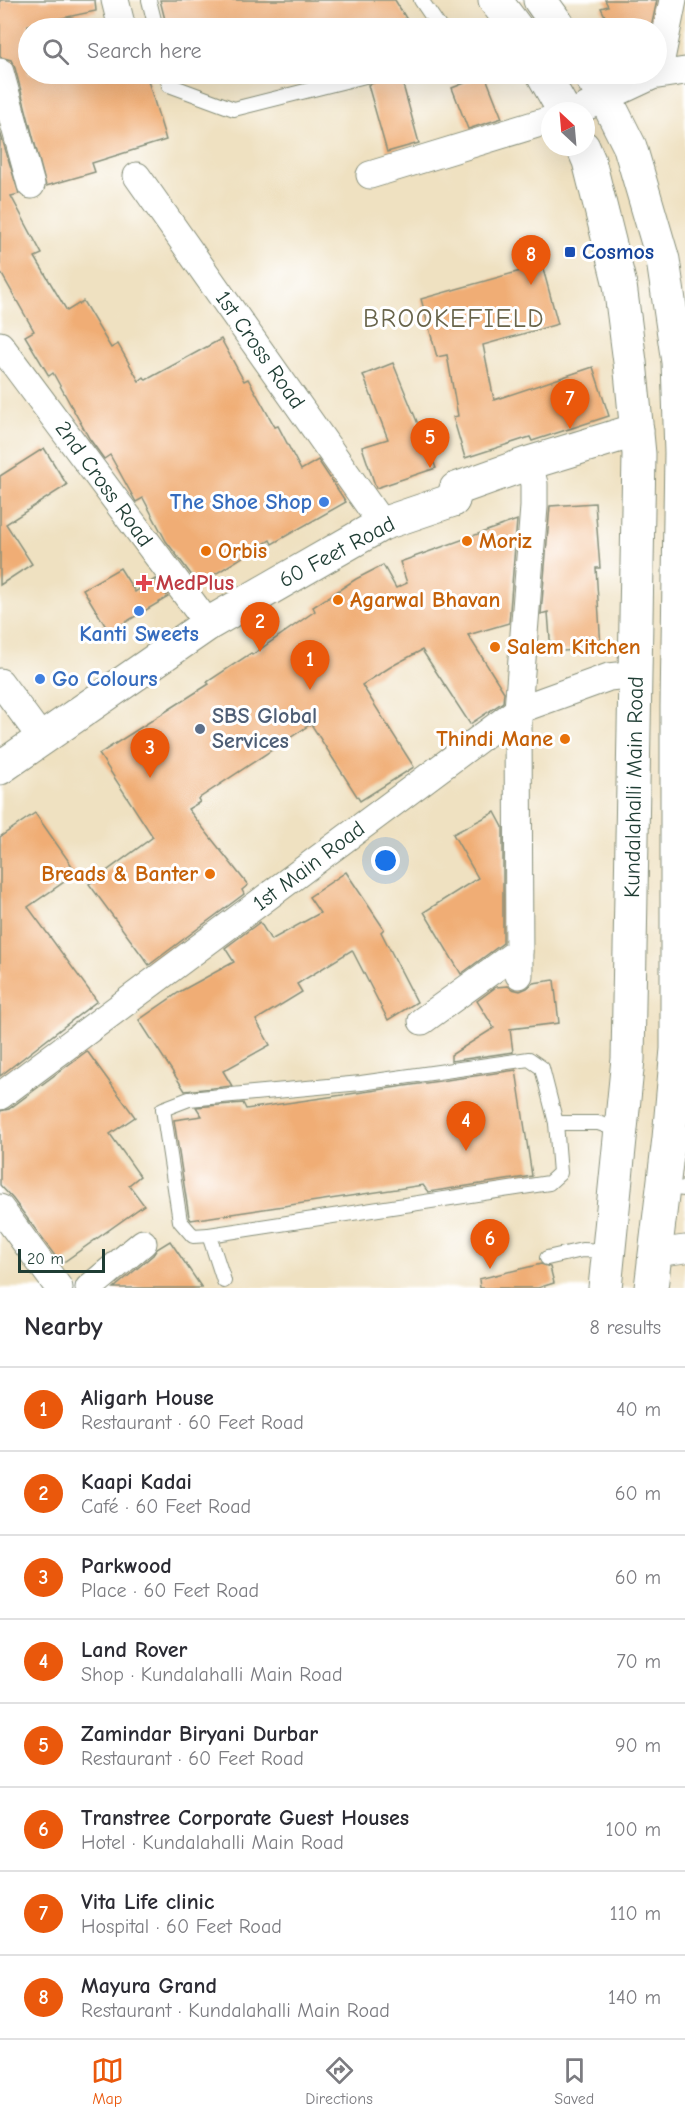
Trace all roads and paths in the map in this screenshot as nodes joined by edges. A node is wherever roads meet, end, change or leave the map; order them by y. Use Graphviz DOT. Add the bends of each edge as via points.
graph roads {
  1 [pos="115,0"];
  2 [pos="149,0"];
  3 [pos="421,0"];
  4 [pos="495,0"];
  5 [pos="540,0"];
  6 [pos="673,0"];
  7 [pos="120,18"];
  8 [pos="154,18"];
  9 [pos="433,18"];
  10 [pos="507,18"];
  11 [pos="553,18"];
  12 [pos="667,30"];
  13 [pos="685,71"];
  14 [pos="0,72"];
  15 [pos="667,73"];
  16 [pos="169,84"];
  17 [pos="334,84"];
  18 [pos="549,84"];
  19 [pos="626,84"];
  20 [pos="591,94"];
  21 [pos="559,102"];
  22 [pos="541,123"];
  23 [pos="586,156"];
  24 [pos="370,175"];
  25 [pos="137,176"];
  26 [pos="31,185"];
  27 [pos="0,345"];
  28 [pos="638,442"];
  29 [pos="531,474"];
  30 [pos="382,524"];
  31 [pos="208,624"];
  32 [pos="636,674"];
  33 [pos="0,682"];
  34 [pos="681,709"];
  35 [pos="518,710"];
  36 [pos="42,739"];
  37 [pos="0,768"];
  38 [pos="681,997"];
  39 [pos="423,1021"];
  40 [pos="0,1096"];
  41 [pos="556,1123"];
  42 [pos="621,1131"];
  43 [pos="674,1188"];
  44 [pos="0,1208"];
  45 [pos="209,1235"];
  46 [pos="143,1244"];
  47 [pos="609,1251"];
  48 [pos="670,1251"];
  49 [pos="548,1258"];
  50 [pos="224,1281"];
  51 [pos="59,1288"];
  52 [pos="89,1288"];
  53 [pos="605,1288"];
  54 [pos="651,1288"];
  1 -- 7 [label="street"];
  2 -- 8 [label="lane"];
  3 -- 9 [label="lane"];
  4 -- 10 [label="main road"];
  5 -- 11 [label="main road"];
  6 -- 12 [label="street"];
  13 -- 15 [label="street"];
  14 -- 26 [label="street"];
  16 -- 17 [label="lane" via="234,109"];
  18 -- 21 [label="main road"];
  19 -- 20 [label="street"];
  20 -- 34 [label="main road, Kundalahalli Main Road" via="630,147 671,258 681,428"];
  22 -- 24 [label="street"];
  23 -- 28 [label="main road, Kundalahalli Main Road" via="620,285"];
  25 -- 30 [label="street, 1st Cross Road"];
  27 -- 31 [label="street, 2nd Cross Road"];
  28 -- 29 [label="main road" via="608,460"];
  28 -- 32 [label="main road, Kundalahalli Main Road"];
  29 -- 30 [label="main road, 60 Feet Road" via="456,489 453,500"];
  29 -- 35 [label="street" via="534,507"];
  30 -- 31 [label="main road, 60 Feet Road"];
  31 -- 36 [label="main road, 60 Feet Road"];
  32 -- 35 [label="street, 1st Main Road" via="609,677"];
  32 -- 42 [label="main road, Kundalahalli Main Road" via="628,1059"];
  33 -- 36 [label="street"];
  34 -- 38 [label="main road, Kundalahalli Main Road"];
  35 -- 39 [label="street" via="519,963"];
  35 -- 40 [label="street, 1st Main Road"];
  36 -- 37 [label="main road, 60 Feet Road"];
  38 -- 43 [label="main road, Kundalahalli Main Road"];
  41 -- 42 [label="lane" via="598,1123"];
  41 -- 45 [label="lane" via="560,1173 549,1183"];
  41 -- 45 [label="lane" via="542,1068 528,1059 361,1083 189,1099 163,1109 180,1221 193,1236"];
  42 -- 47 [label="main road, Kundalahalli Main Road"];
  43 -- 48 [label="main road, Kundalahalli Main Road"];
  44 -- 51 [label="street"];
  45 -- 50 [label="lane"];
  46 -- 52 [label="street"];
  47 -- 49 [label="lane" via="582,1250"];
  47 -- 53 [label="main road, Kundalahalli Main Road"];
  48 -- 54 [label="main road, Kundalahalli Main Road"];
}
